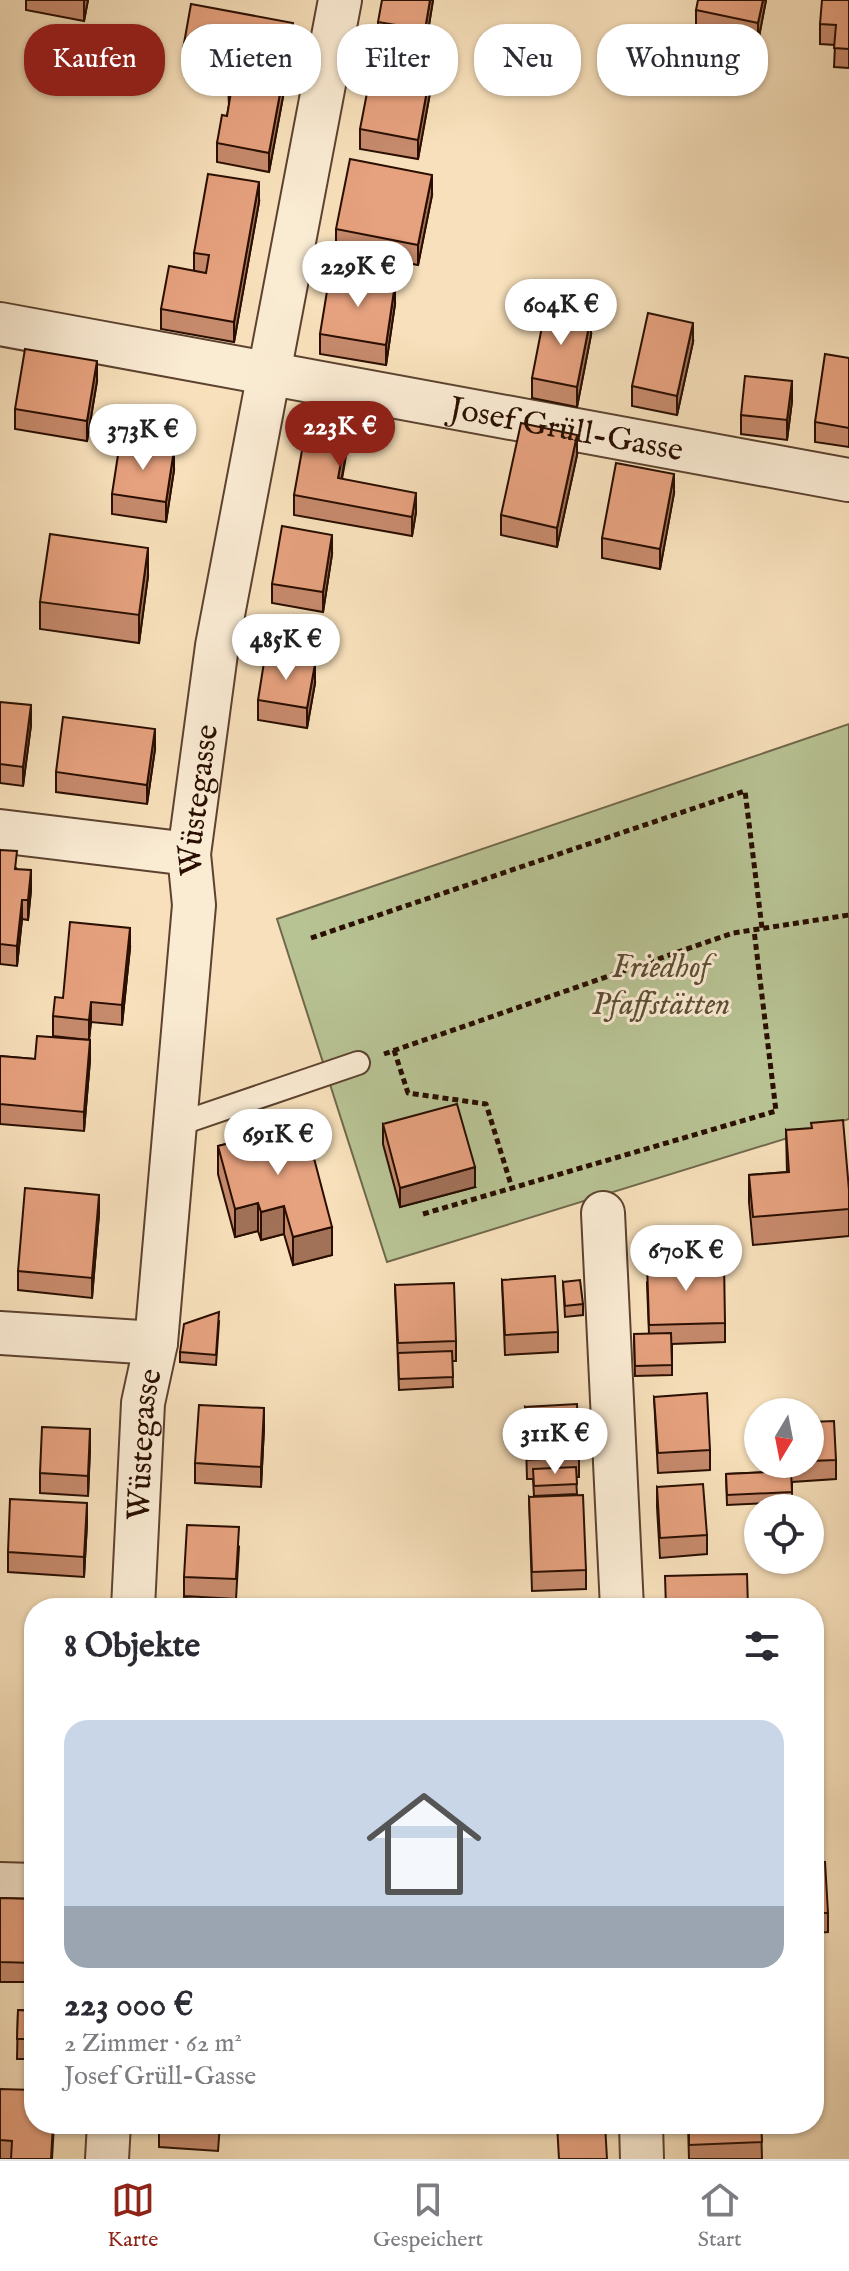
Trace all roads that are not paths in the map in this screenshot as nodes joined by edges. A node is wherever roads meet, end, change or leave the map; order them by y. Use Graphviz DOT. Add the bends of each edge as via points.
graph roads {
  1 [pos="340,0"];
  2 [pos="0,324"];
  3 [pos="269,374"];
  4 [pos="848,480"];
  5 [pos="0,831"];
  6 [pos="189,854"];
  7 [pos="358,1063"];
  8 [pos="176,1125"];
  9 [pos="603,1213"];
  10 [pos="0,1333"];
  11 [pos="156,1343"];
  12 [pos="133,1598"];
  13 [pos="622,1598"];
  14 [pos="0,1884"];
  15 [pos="24,1885"];
  16 [pos="108,2134"];
  17 [pos="641,2134"];
  18 [pos="107,2159"];
  19 [pos="642,2159"];
  1 -- 3 [label="street, Wüstegasse"];
  2 -- 3 [label="street, Josef Grüll-Gasse"];
  3 -- 4 [label="street, Josef Grüll-Gasse"];
  3 -- 6 [label="street, Wüstegasse" via="217,646"];
  5 -- 6 [label="street"];
  6 -- 8 [label="street, Wüstegasse" via="194,905"];
  7 -- 8 [label="lane"];
  8 -- 11 [label="street, Wüstegasse"];
  9 -- 13 [label="street"];
  10 -- 11 [label="street"];
  11 -- 12 [label="street, Wüstegasse" via="143,1403"];
  14 -- 15 [label="street"];
  16 -- 18 [label="street"];
  17 -- 19 [label="street"];
}
